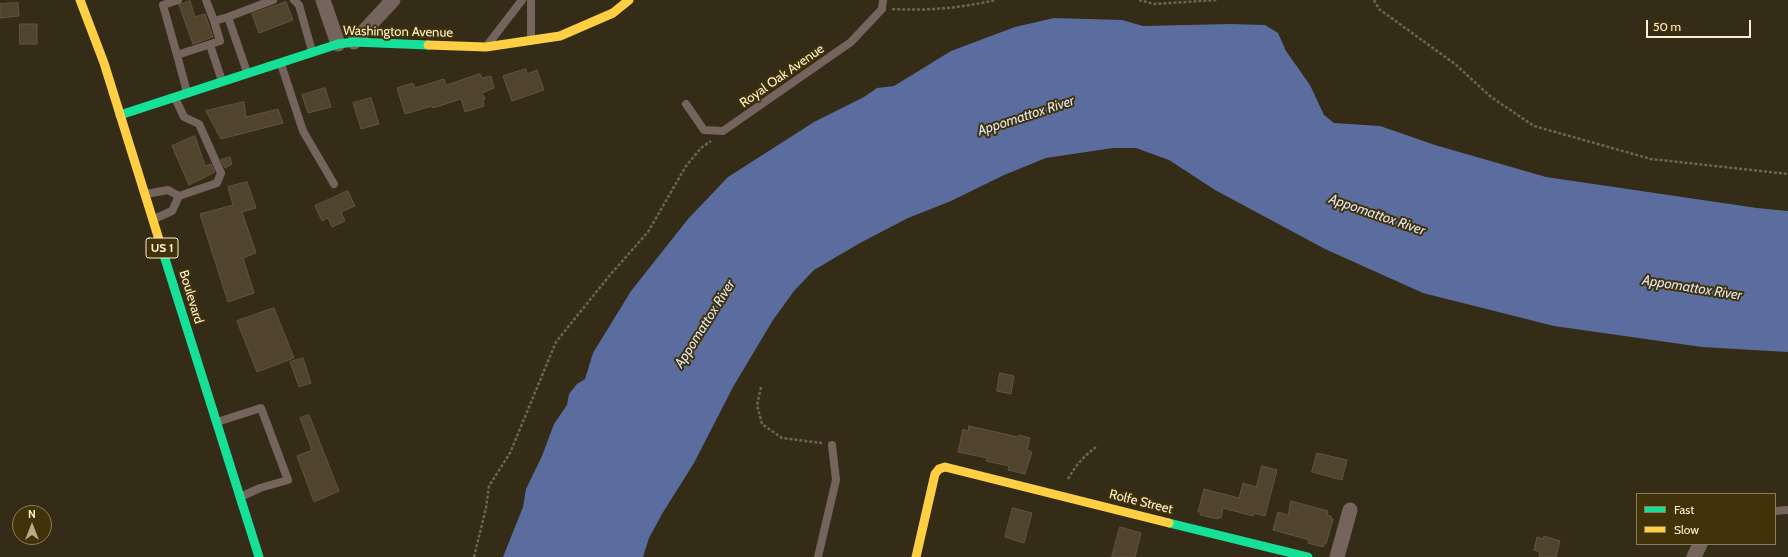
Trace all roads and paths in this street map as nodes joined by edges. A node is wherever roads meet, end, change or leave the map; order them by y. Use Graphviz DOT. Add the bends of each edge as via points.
graph roads {
  1 [pos="80,0"];
  2 [pos="178,0"];
  3 [pos="206,0"];
  4 [pos="273,0"];
  5 [pos="294,0"];
  6 [pos="323,0"];
  7 [pos="393,0"];
  8 [pos="522,0"];
  9 [pos="531,0"];
  10 [pos="629,0"];
  11 [pos="883,0"];
  12 [pos="996,0"];
  13 [pos="1139,0"];
  14 [pos="1218,0"];
  15 [pos="1374,0"];
  16 [pos="882,9"];
  17 [pos="228,17"];
  18 [pos="214,21"];
  19 [pos="531,40"];
  20 [pos="354,42"];
  21 [pos="338,44"];
  22 [pos="210,45"];
  23 [pos="486,46"];
  24 [pos="313,52"];
  25 [pos="177,55"];
  26 [pos="280,61"];
  27 [pos="248,72"];
  28 [pos="222,81"];
  29 [pos="187,92"];
  30 [pos="174,96"];
  31 [pos="686,104"];
  32 [pos="120,115"];
  33 [pos="723,131"];
  34 [pos="1788,174"];
  35 [pos="334,184"];
  36 [pos="145,195"];
  37 [pos="179,196"];
  38 [pos="153,220"];
  39 [pos="761,386"];
  40 [pos="217,422"];
  41 [pos="832,445"];
  42 [pos="1096,447"];
  43 [pos="1059,496"];
  44 [pos="240,497"];
  45 [pos="1350,510"];
  46 [pos="1788,510"];
  47 [pos="1776,511"];
  48 [pos="1700,545"];
  49 [pos="259,557"];
  50 [pos="474,557"];
  51 [pos="818,557"];
  52 [pos="916,557"];
  53 [pos="1308,557"];
  54 [pos="1337,557"];
  55 [pos="1694,557"];
  1 -- 32 [label="street, Boulevard / US 1" via="102,56"];
  2 -- 25 [label="lane" via="164,5"];
  3 -- 18 [label="lane"];
  4 -- 17 [label="lane"];
  5 -- 24 [label="lane" via="299,5"];
  6 -- 21 [label="street"];
  7 -- 20 [label="street"];
  8 -- 23 [label="lane"];
  9 -- 19 [label="lane"];
  10 -- 19 [label="street, Washington Avenue" via="613,13 560,36"];
  11 -- 16 [label="lane"];
  12 -- 16 [label="path" via="960,8"];
  13 -- 14 [label="path" via="1154,4"];
  15 -- 34 [label="path" via="1379,9 1455,64 1491,97 1534,126 1651,159"];
  16 -- 33 [label="lane, Royal Oak Avenue" via="851,42"];
  17 -- 18 [label="lane"];
  17 -- 27 [label="lane"];
  18 -- 22 [label="lane" via="220,41"];
  19 -- 23 [label="street, Washington Avenue"];
  20 -- 21 [label="street, Washington Avenue"];
  20 -- 23 [label="street, Washington Avenue"];
  21 -- 24 [label="street, Washington Avenue"];
  22 -- 25 [label="lane"];
  22 -- 28 [label="lane"];
  24 -- 26 [label="street, Washington Avenue"];
  25 -- 29 [label="lane"];
  26 -- 27 [label="street, Washington Avenue"];
  26 -- 35 [label="lane" via="303,131"];
  27 -- 28 [label="street, Washington Avenue"];
  28 -- 29 [label="street, Washington Avenue"];
  29 -- 30 [label="street, Washington Avenue"];
  30 -- 32 [label="street, Washington Avenue"];
  30 -- 37 [label="lane" via="184,117 198,124 222,173 217,183"];
  31 -- 33 [label="lane" via="704,130"];
  32 -- 36 [label="street, Boulevard / US 1"];
  33 -- 50 [label="path" via="701,148 686,166 648,232 556,342 510,453 489,486"];
  36 -- 37 [label="lane" via="168,190"];
  36 -- 38 [label="street, Boulevard / US 1"];
  37 -- 38 [label="lane" via="172,211"];
  38 -- 40 [label="street, Boulevard / US 1"];
  39 -- 41 [label="path" via="757,405 762,424 782,438"];
  40 -- 44 [label="street, Boulevard / US 1"];
  40 -- 44 [label="lane" via="261,408 288,480"];
  41 -- 51 [label="lane" via="836,480"];
  42 -- 43 [label="path" via="1074,468"];
  43 -- 52 [label="street, Rolfe Street" via="945,467 939,469 935,474"];
  43 -- 53 [label="street, Rolfe Street"];
  44 -- 49 [label="street, Boulevard / US 1"];
  45 -- 54 [label="street"];
  46 -- 47 [label="lane"];
  48 -- 55 [label="street"];
}
